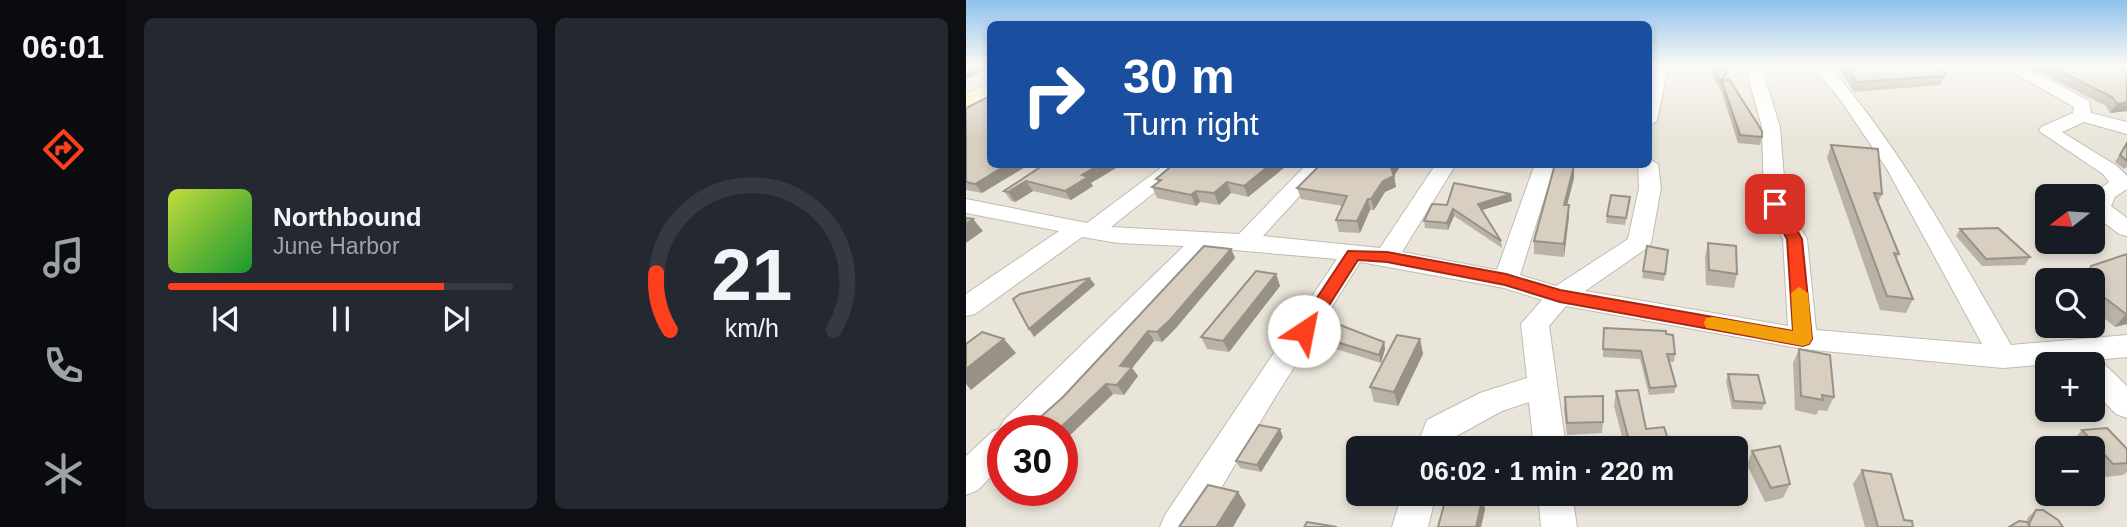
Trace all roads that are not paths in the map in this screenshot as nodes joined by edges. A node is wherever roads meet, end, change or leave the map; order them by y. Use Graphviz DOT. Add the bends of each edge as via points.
graph roads {
  1 [pos="1657,91"];
  2 [pos="1760,91"];
  3 [pos="1842,91"];
  4 [pos="2056,91"];
  5 [pos="987,92"];
  6 [pos="966,102"];
  7 [pos="1652,108"];
  8 [pos="2082,116"];
  9 [pos="2127,128"];
  10 [pos="1174,168"];
  11 [pos="1315,168"];
  12 [pos="1443,168"];
  13 [pos="1544,168"];
  14 [pos="1648,168"];
  15 [pos="1003,193"];
  16 [pos="973,206"];
  17 [pos="2127,229"];
  18 [pos="1083,231"];
  19 [pos="1204,240"];
  20 [pos="1245,242"];
  21 [pos="1353,254"];
  22 [pos="1387,257"];
  23 [pos="1506,280"];
  24 [pos="1560,296"];
  25 [pos="966,307"];
  26 [pos="1803,339"];
  27 [pos="2127,345"];
  28 [pos="2105,354"];
  29 [pos="2003,357"];
  30 [pos="2035,359"];
  31 [pos="2105,383"];
  32 [pos="1543,385"];
  33 [pos="2127,405"];
  34 [pos="1030,415"];
  35 [pos="1436,436"];
  36 [pos="1549,436"];
  37 [pos="987,458"];
  38 [pos="966,479"];
  39 [pos="1416,506"];
  40 [pos="1556,506"];
  41 [pos="1178,527"];
  42 [pos="1410,527"];
  43 [pos="1559,527"];
  1 -- 7 [label="street"];
  2 -- 26 [label="street" via="1771,127 1775,204 1795,239"];
  3 -- 29 [label="street" via="1889,156"];
  4 -- 8 [label="street" via="2083,105"];
  5 -- 6 [label="main road"];
  8 -- 9 [label="street"];
  8 -- 17 [label="street" via="2048,131 2110,170 2122,183 2106,193 2099,208"];
  10 -- 18 [label="street"];
  11 -- 20 [label="street"];
  12 -- 22 [label="street"];
  13 -- 23 [label="street"];
  14 -- 24 [label="street" via="1650,188 1639,243"];
  15 -- 16 [label="street"];
  16 -- 18 [label="street"];
  18 -- 19 [label="street"];
  18 -- 25 [label="street"];
  19 -- 20 [label="street"];
  19 -- 34 [label="street"];
  20 -- 21 [label="street"];
  21 -- 22 [label="street"];
  21 -- 41 [label="street"];
  22 -- 23 [label="street"];
  23 -- 24 [label="street"];
  24 -- 26 [label="street"];
  24 -- 32 [label="street" via="1535,324"];
  26 -- 29 [label="street"];
  27 -- 28 [label="street"];
  29 -- 30 [label="street"];
  31 -- 33 [label="street"];
  32 -- 35 [label="street" via="1491,402 1438,430"];
  32 -- 36 [label="street"];
  37 -- 38 [label="street"];
  39 -- 42 [label="street"];
  40 -- 43 [label="street"];
}
